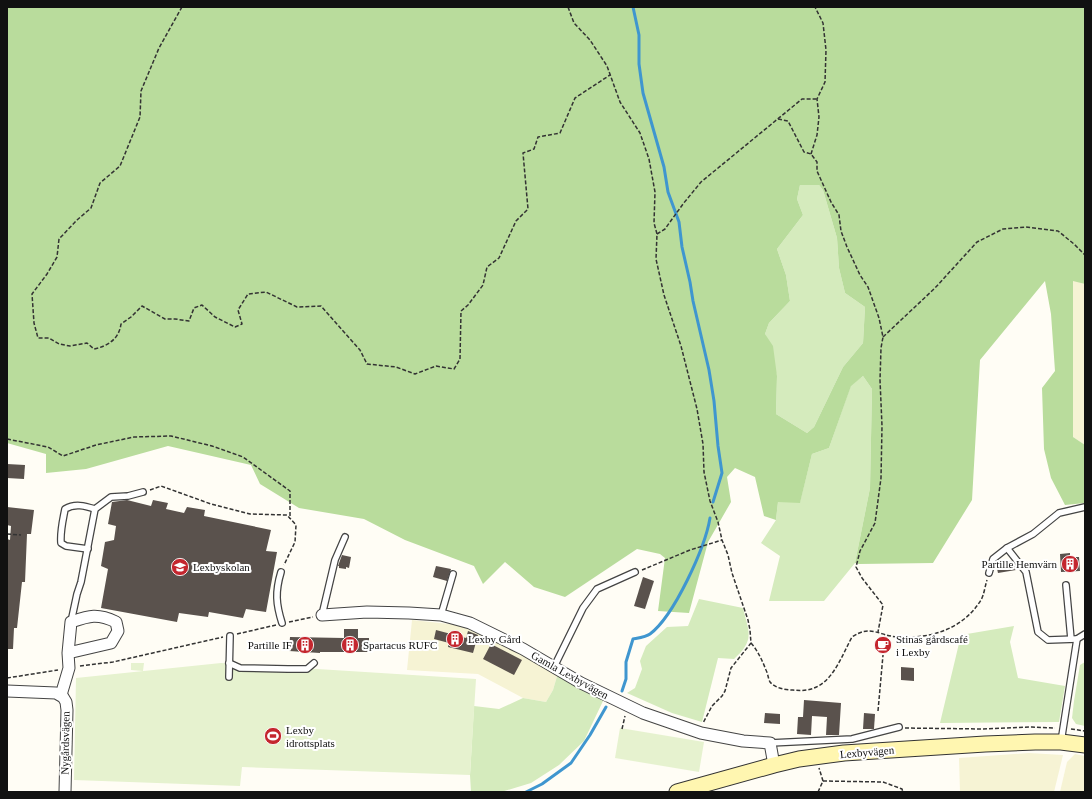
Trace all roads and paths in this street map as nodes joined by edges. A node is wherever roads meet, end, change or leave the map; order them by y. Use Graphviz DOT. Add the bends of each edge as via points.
graph roads {
  1 [pos="182,7"];
  2 [pos="568,7"];
  3 [pos="815,7"];
  4 [pos="610,75"];
  5 [pos="817,99"];
  6 [pos="778,119"];
  7 [pos="811,154"];
  8 [pos="657,234"];
  9 [pos="1085,255"];
  10 [pos="883,338"];
  11 [pos="7,439"];
  12 [pos="143,492"];
  13 [pos="1085,507"];
  14 [pos="95,509"];
  15 [pos="290,519"];
  16 [pos="7,534"];
  17 [pos="21,535"];
  18 [pos="345,537"];
  19 [pos="722,540"];
  20 [pos="1007,548"];
  21 [pos="88,549"];
  22 [pos="281,572"];
  23 [pos="634,572"];
  24 [pos="988,573"];
  25 [pos="453,574"];
  26 [pos="1066,585"];
  27 [pos="322,615"];
  28 [pos="442,615"];
  29 [pos="70,622"];
  30 [pos="282,623"];
  31 [pos="878,632"];
  32 [pos="1085,634"];
  33 [pos="230,636"];
  34 [pos="1071,639"];
  35 [pos="1077,639"];
  36 [pos="751,643"];
  37 [pos="68,652"];
  38 [pos="883,655"];
  39 [pos="314,663"];
  40 [pos="229,664"];
  41 [pos="554,666"];
  42 [pos="68,668"];
  43 [pos="229,677"];
  44 [pos="7,678"];
  45 [pos="7,691"];
  46 [pos="61,695"];
  47 [pos="628,706"];
  48 [pos="878,711"];
  49 [pos="899,727"];
  50 [pos="622,729"];
  51 [pos="1085,731"];
  52 [pos="701,733"];
  53 [pos="1062,736"];
  54 [pos="770,744"];
  55 [pos="1085,745"];
  56 [pos="816,757"];
  57 [pos="774,765"];
  58 [pos="823,780"];
  59 [pos="65,792"];
  60 [pos="677,792"];
  61 [pos="818,792"];
  62 [pos="903,792"];
  1 -- 4 [label="path" via="159,48 141,90 140,117 120,166 100,182 91,208 59,239 57,257 32,294 38,338 49,338 59,344 70,346 87,343 94,349 106,347 120,333 121,324 142,306 165,319 188,321 194,308 202,305 215,317 235,327 242,324 238,310 248,294 266,292 297,307 321,306 360,350 367,364 415,374 436,366 454,369 460,359 461,311 484,285 487,268 499,258 516,221 528,209 523,153 534,148 538,137 560,133 575,98"];
  2 -- 4 [label="path" via="574,23 590,40"];
  3 -- 5 [label="path" via="823,23 826,50 825,82"];
  4 -- 8 [label="path" via="620,102 640,133 649,159 655,192 654,223"];
  5 -- 6 [label="path" via="802,99"];
  5 -- 7 [label="path" via="819,117"];
  6 -- 7 [label="path" via="788,121 804,152"];
  6 -- 8 [label="path" via="701,182 665,229"];
  7 -- 10 [label="path" via="817,162 817,171 839,215 841,231 853,260 868,287"];
  8 -- 19 [label="path" via="656,259 697,409 703,444 704,472"];
  9 -- 10 [label="path" via="1058,231 1026,227 1003,229 977,242 935,288"];
  10 -- 31 [label="path" via="880,380 881,478 875,523 860,551 856,567 884,605"];
  11 -- 15 [label="path" via="48,447 63,456 96,445 134,437 171,436 212,446 243,457 290,491"];
  12 -- 14 [label="lane" via="111,497"];
  12 -- 15 [label="path" via="161,486 237,511 287,515"];
  13 -- 20 [label="lane" via="1059,513 1033,534"];
  14 -- 21 [label="lane"];
  14 -- 21 [label="lane" via="84,506 70,506 65,509 60,534 61,543 66,546"];
  15 -- 22 [label="path" via="296,525 296,542"];
  16 -- 17 [label="path"];
  18 -- 27 [label="lane" via="335,560"];
  19 -- 23 [label="path"];
  19 -- 36 [label="path" via="748,620"];
  20 -- 24 [label="lane" via="992,559"];
  20 -- 34 [label="lane" via="1026,572 1038,632 1048,640"];
  21 -- 29 [label="lane"];
  22 -- 30 [label="lane" via="276,602"];
  23 -- 41 [label="lane" via="597,589 583,608"];
  24 -- 31 [label="path" via="982,600 965,619 941,633 922,637 897,637"];
  25 -- 28 [label="lane"];
  26 -- 34 [label="lane"];
  27 -- 28 [label="street, Gamla Lexbyvägen" via="367,612"];
  27 -- 30 [label="path"];
  28 -- 41 [label="street, Gamla Lexbyvägen" via="470,623"];
  29 -- 37 [label="street, Nygårdsvägen"];
  29 -- 37 [label="street" via="92,615 106,617 116,622 118,631 111,643"];
  30 -- 33 [label="path"];
  31 -- 36 [label="path" via="863,631 852,637 831,676 818,686 802,692 785,690 772,684 768,680 762,660"];
  32 -- 35 [label="lane"];
  33 -- 40 [label="lane"];
  33 -- 42 [label="path" via="113,662"];
  34 -- 35 [label="lane"];
  35 -- 53 [label="lane"];
  36 -- 52 [label="path" via="731,668 725,691 712,706"];
  37 -- 42 [label="street, Nygårdsvägen"];
  38 -- 48 [label="path"];
  39 -- 40 [label="lane" via="307,669 240,668"];
  40 -- 43 [label="lane"];
  41 -- 47 [label="street, Gamla Lexbyvägen" via="580,683"];
  42 -- 44 [label="path"];
  42 -- 46 [label="street, Nygårdsvägen"];
  45 -- 46 [label="street, Nygårdsvägen"];
  46 -- 59 [label="street, Nygårdsvägen" via="66,702 67,710"];
  47 -- 50 [label="path"];
  47 -- 52 [label="street, Gamla Lexbyvägen"];
  49 -- 53 [label="path" via="1032,727"];
  49 -- 54 [label="lane, Lexbyvägen" via="852,739"];
  51 -- 53 [label="path"];
  52 -- 54 [label="street, Gamla Lexbyvägen"];
  53 -- 55 [label="street, Lexbyvägen"];
  53 -- 56 [label="street, Lexbyvägen"];
  54 -- 57 [label="street"];
  56 -- 57 [label="street, Lexbyvägen"];
  56 -- 58 [label="path"];
  57 -- 60 [label="street, Lexbyvägen"];
  58 -- 61 [label="path"];
  58 -- 62 [label="path" via="883,782 902,789"];
}
